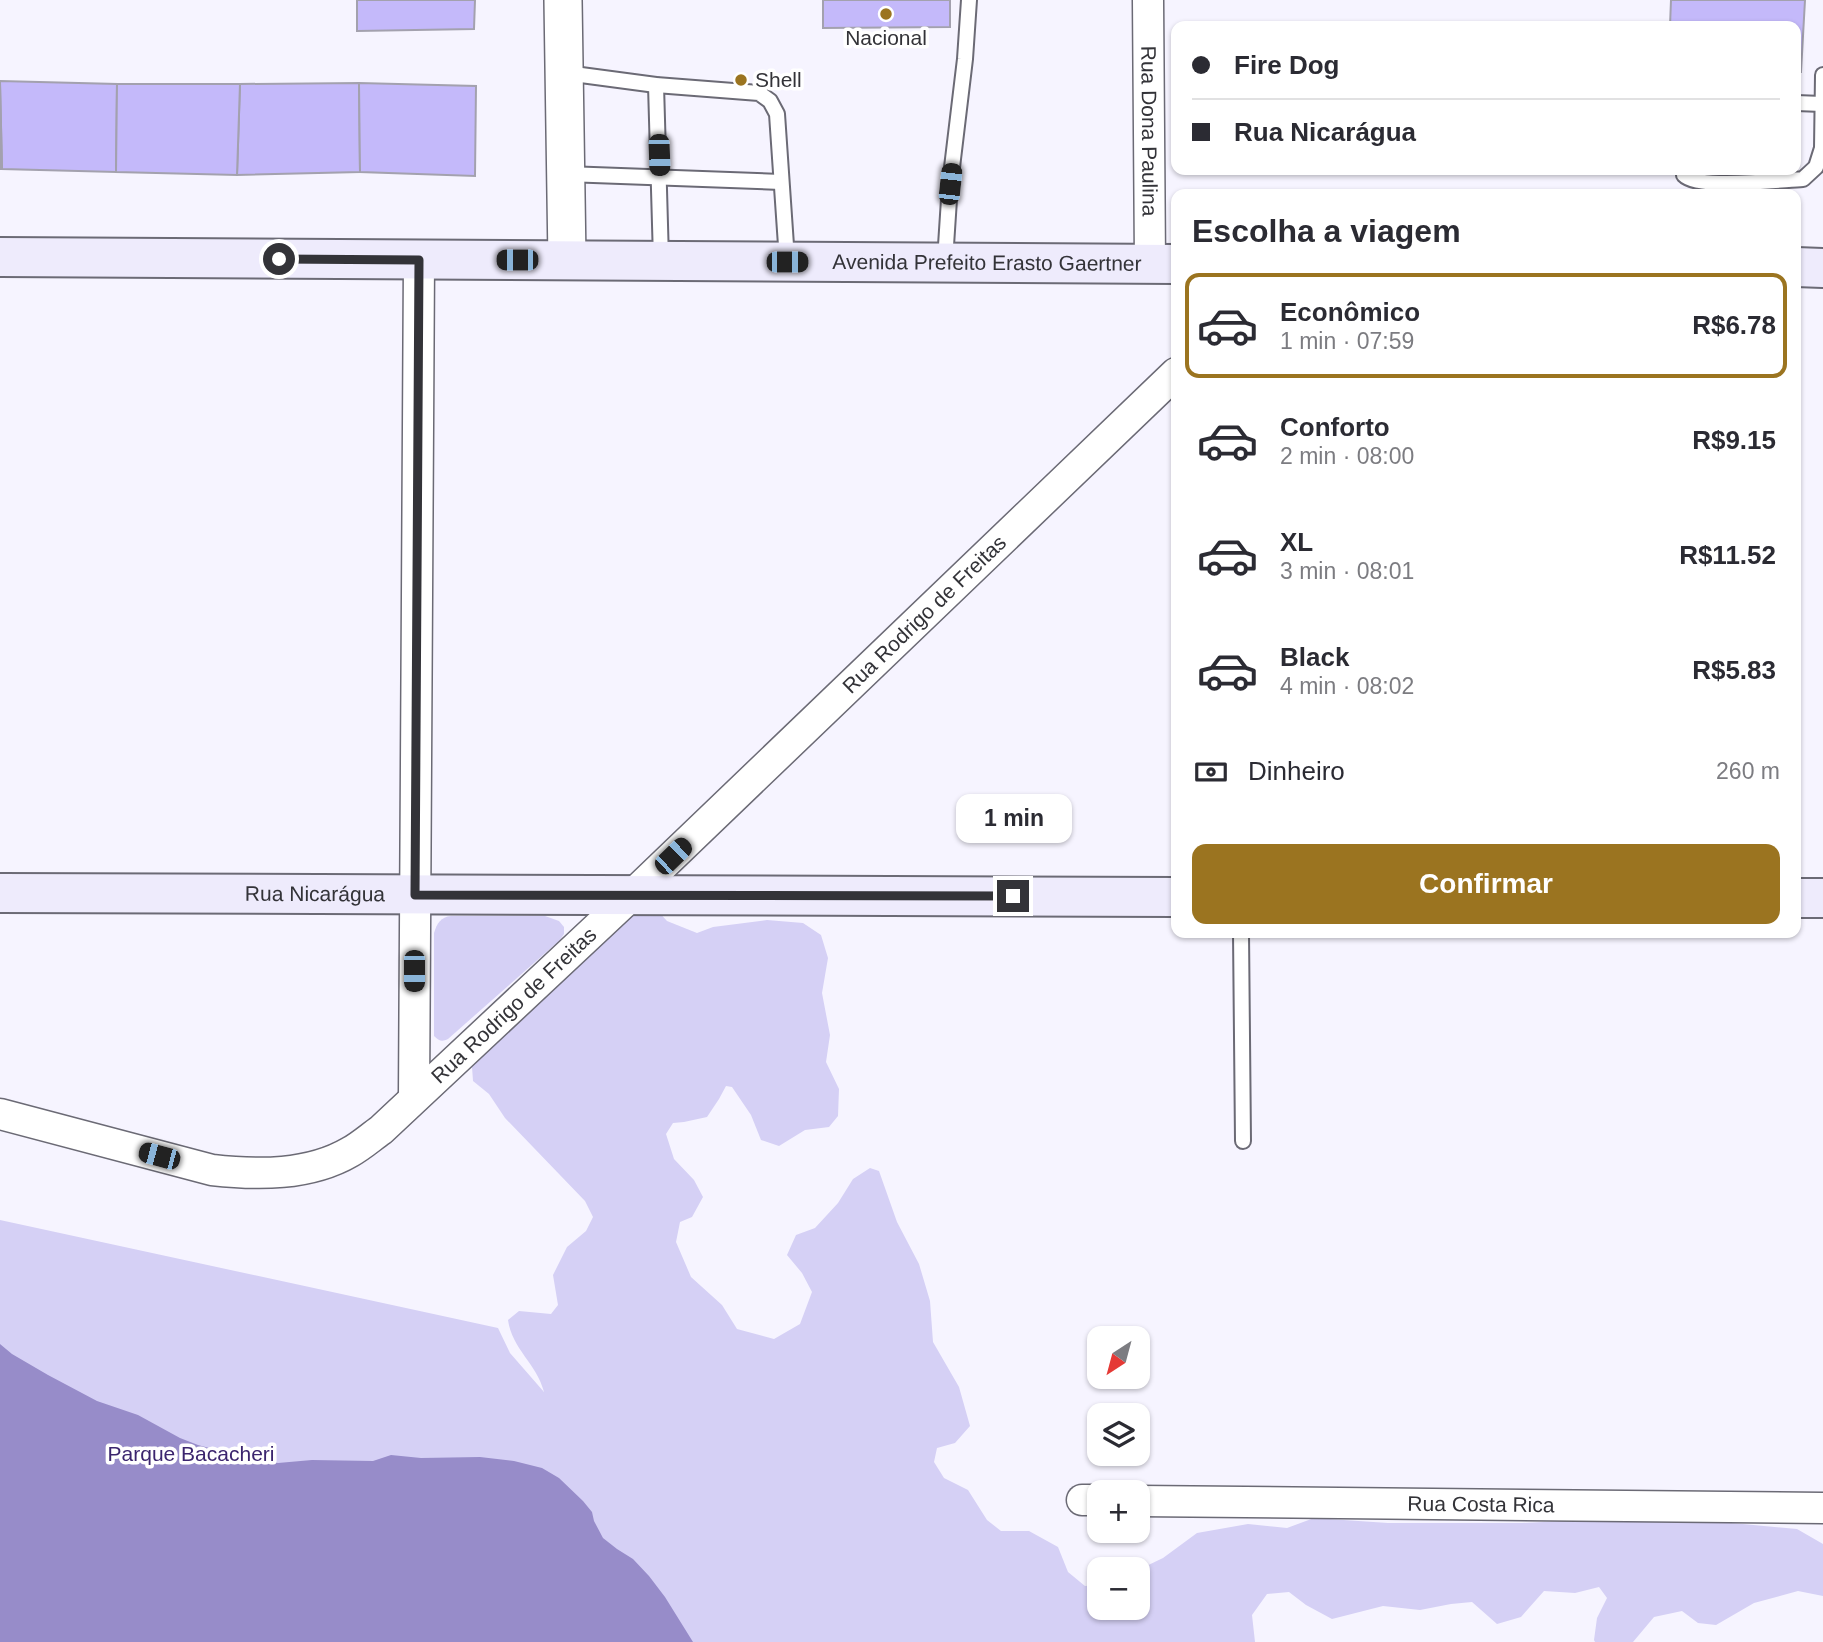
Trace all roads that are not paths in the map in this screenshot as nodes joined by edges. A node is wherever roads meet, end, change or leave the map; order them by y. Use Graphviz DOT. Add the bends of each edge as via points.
graph roads {
  1 [pos="563,0"];
  2 [pos="969,0"];
  3 [pos="1149,0"];
  4 [pos="564,72"];
  5 [pos="1823,75"];
  6 [pos="656,85"];
  7 [pos="1801,103"];
  8 [pos="1822,104"];
  9 [pos="565,174"];
  10 [pos="1684,175"];
  11 [pos="660,178"];
  12 [pos="781,182"];
  13 [pos="1710,189"];
  14 [pos="0,257"];
  15 [pos="419,260"];
  16 [pos="567,260"];
  17 [pos="661,261"];
  18 [pos="787,262"];
  19 [pos="945,263"];
  20 [pos="1163,264"];
  21 [pos="1801,267"];
  22 [pos="1823,268"];
  23 [pos="1171,378"];
  24 [pos="0,893"];
  25 [pos="633,894"];
  26 [pos="415,895"];
  27 [pos="1171,897"];
  28 [pos="1801,898"];
  29 [pos="1823,898"];
  30 [pos="1241,938"];
  31 [pos="414,1098"];
  32 [pos="0,1114"];
  33 [pos="1243,1141"];
  34 [pos="1150,1501"];
  35 [pos="1823,1508"];
  1 -- 4 [label="street"];
  2 -- 19 [label="lane"];
  3 -- 20 [label="street, Rua Dona Paulina"];
  4 -- 6 [label="lane"];
  4 -- 9 [label="street"];
  5 -- 8 [label="lane"];
  6 -- 11 [label="lane"];
  6 -- 12 [label="lane" via="759,93 777,114"];
  7 -- 8 [label="lane"];
  8 -- 13 [label="lane" via="1822,148 1816,167 1803,179"];
  9 -- 11 [label="lane"];
  9 -- 16 [label="street"];
  10 -- 13 [label="lane"];
  11 -- 12 [label="lane"];
  11 -- 17 [label="lane"];
  12 -- 18 [label="lane"];
  14 -- 15 [label="main road, Avenida Prefeito Erasto Gaertner"];
  15 -- 16 [label="main road, Avenida Prefeito Erasto Gaertner"];
  15 -- 26 [label="street"];
  16 -- 17 [label="main road, Avenida Prefeito Erasto Gaertner"];
  17 -- 18 [label="main road, Avenida Prefeito Erasto Gaertner"];
  18 -- 19 [label="main road, Avenida Prefeito Erasto Gaertner"];
  19 -- 20 [label="main road, Avenida Prefeito Erasto Gaertner"];
  21 -- 22 [label="main road"];
  23 -- 25 [label="street, Rua Rodrigo de Freitas"];
  24 -- 26 [label="main road, Rua Nicarágua"];
  25 -- 26 [label="main road, Rua Nicarágua"];
  25 -- 27 [label="main road, Rua Nicarágua"];
  25 -- 31 [label="street, Rua Rodrigo de Freitas"];
  26 -- 31 [label="street"];
  28 -- 29 [label="main road"];
  30 -- 33 [label="lane"];
  31 -- 32 [label="street, Rua Rodrigo de Freitas" via="349,1153 316,1166 279,1172 212,1170"];
  34 -- 35 [label="street, Rua Costa Rica"];
}
